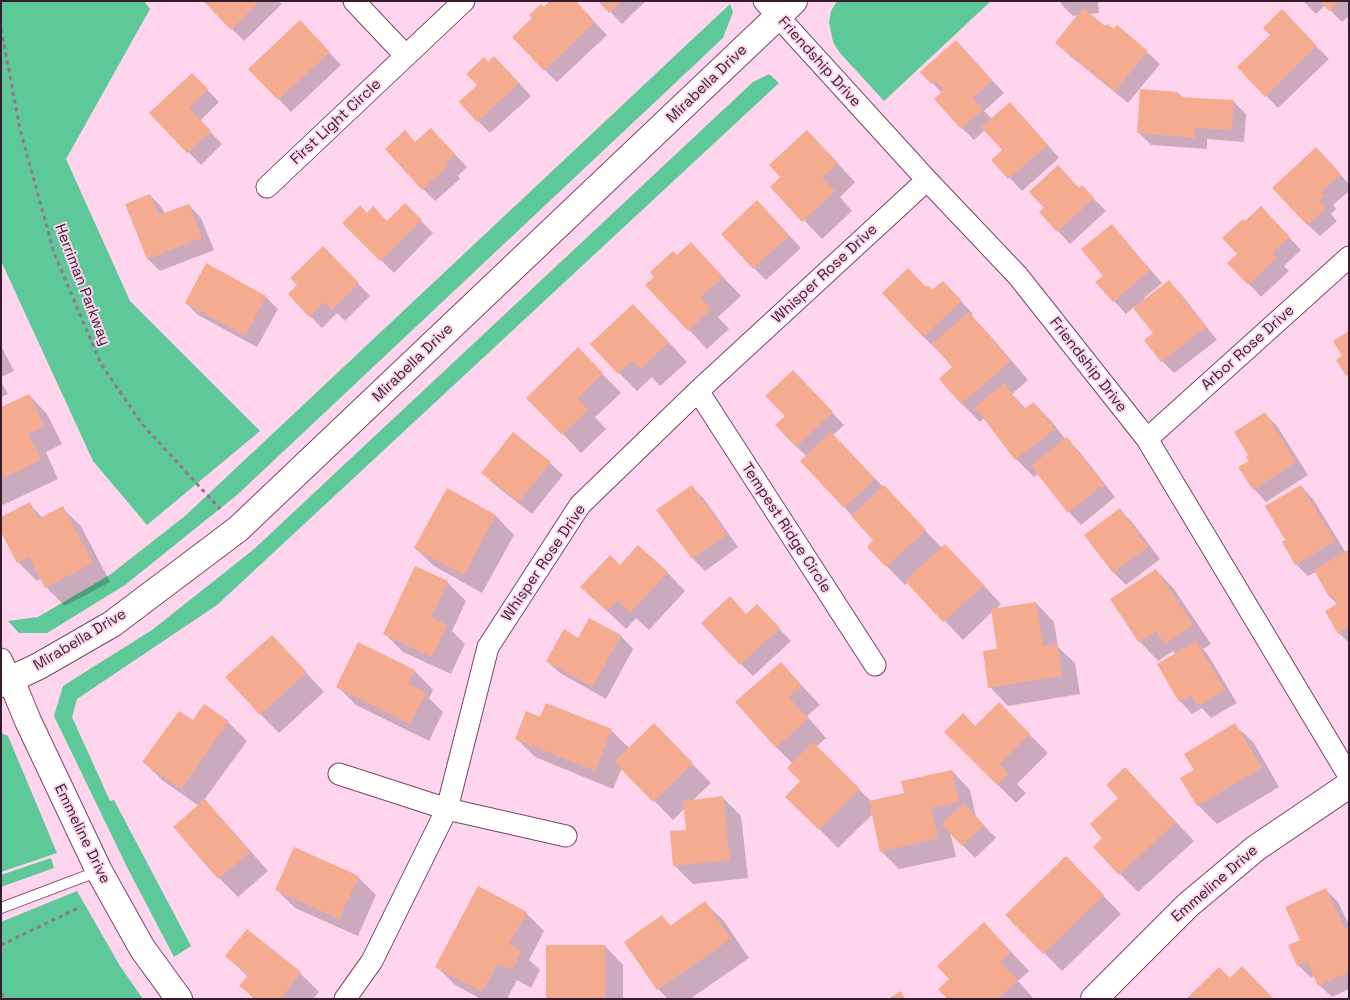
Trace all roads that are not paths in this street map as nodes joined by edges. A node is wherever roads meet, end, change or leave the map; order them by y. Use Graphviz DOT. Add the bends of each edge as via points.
graph roads {
  1 [pos="354,1"];
  2 [pos="464,1"];
  3 [pos="778,6"];
  4 [pos="406,56"];
  5 [pos="927,180"];
  6 [pos="267,187"];
  7 [pos="1349,257"];
  8 [pos="698,390"];
  9 [pos="1147,439"];
  10 [pos="875,665"];
  11 [pos="4,674"];
  12 [pos="339,774"];
  13 [pos="1349,776"];
  14 [pos="1349,785"];
  15 [pos="447,809"];
  16 [pos="566,836"];
  17 [pos="99,872"];
  18 [pos="1,908"];
  19 [pos="179,999"];
  20 [pos="345,999"];
  21 [pos="1094,999"];
  1 -- 4 [label="street"];
  2 -- 4 [label="street, First Light Circle"];
  3 -- 5 [label="street, Friendship Drive"];
  3 -- 11 [label="street, Mirabella Drive" via="238,529 112,624"];
  4 -- 6 [label="street, First Light Circle"];
  5 -- 8 [label="street, Whisper Rose Drive"];
  5 -- 9 [label="street, Friendship Drive" via="1018,276"];
  7 -- 9 [label="street, Arbor Rose Drive"];
  8 -- 10 [label="street, Tempest Ridge Circle"];
  8 -- 15 [label="street, Whisper Rose Drive" via="580,505 488,647"];
  9 -- 13 [label="street, Friendship Drive"];
  11 -- 17 [label="street, Emmeline Drive"];
  12 -- 15 [label="street"];
  14 -- 21 [label="street, Emmeline Drive" via="1256,848 1188,905"];
  15 -- 16 [label="street"];
  15 -- 20 [label="street, Whisper Rose Drive" via="372,961"];
  17 -- 18 [label="lane"];
  17 -- 19 [label="street, Emmeline Drive" via="142,948"];
}
